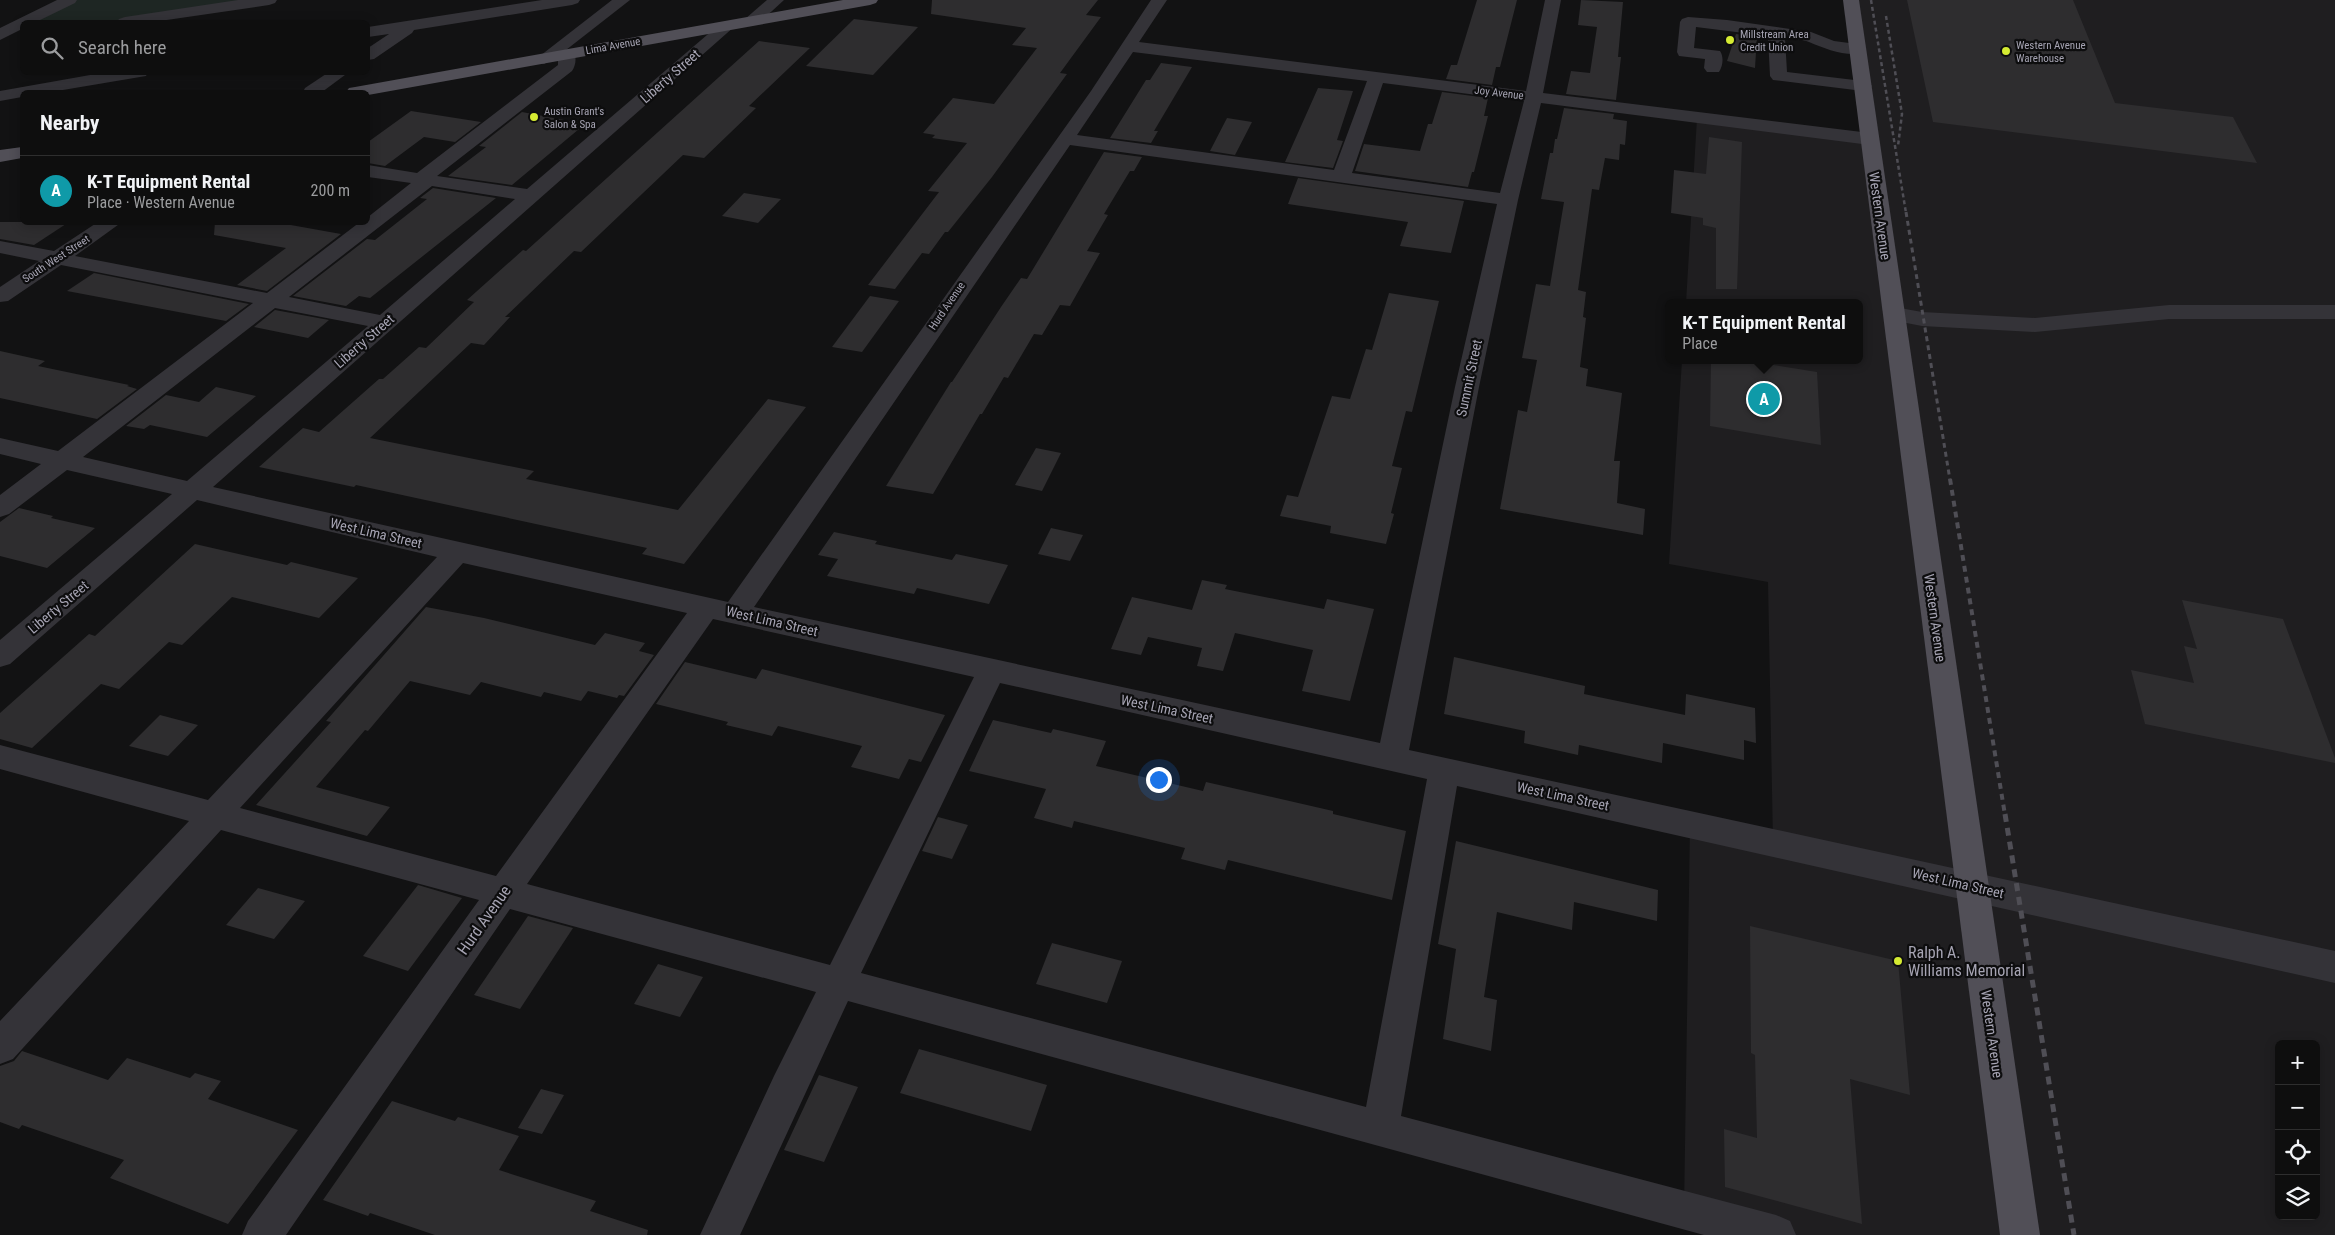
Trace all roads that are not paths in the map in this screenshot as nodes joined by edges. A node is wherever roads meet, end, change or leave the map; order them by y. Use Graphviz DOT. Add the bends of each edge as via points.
graph roads {
  1 [pos="69,0"];
  2 [pos="269,0"];
  3 [pos="572,0"];
  4 [pos="622,0"];
  5 [pos="776,0"];
  6 [pos="870,0"];
  7 [pos="1159,0"];
  8 [pos="1553,0"];
  9 [pos="1852,0"];
  10 [pos="444,5"];
  11 [pos="29,20"];
  12 [pos="138,20"];
  13 [pos="751,22"];
  14 [pos="415,24"];
  15 [pos="20,25"];
  16 [pos="727,26"];
  17 [pos="370,32"];
  18 [pos="1776,32"];
  19 [pos="0,35"];
  20 [pos="20,39"];
  21 [pos="0,43"];
  22 [pos="1129,46"];
  23 [pos="1858,49"];
  24 [pos="370,54"];
  25 [pos="566,55"];
  26 [pos="544,59"];
  27 [pos="1713,68"];
  28 [pos="122,75"];
  29 [pos="337,75"];
  30 [pos="1377,77"];
  31 [pos="1863,86"];
  32 [pos="35,90"];
  33 [pos="314,90"];
  34 [pos="366,90"];
  35 [pos="20,93"];
  36 [pos="0,96"];
  37 [pos="1534,97"];
  38 [pos="1064,139"];
  39 [pos="1870,139"];
  40 [pos="20,153"];
  41 [pos="0,156"];
  42 [pos="370,171"];
  43 [pos="1341,177"];
  44 [pos="425,180"];
  45 [pos="532,196"];
  46 [pos="1508,200"];
  47 [pos="370,224"];
  48 [pos="108,225"];
  49 [pos="368,225"];
  50 [pos="0,247"];
  51 [pos="57,259"];
  52 [pos="0,296"];
  53 [pos="271,302"];
  54 [pos="2335,312"];
  55 [pos="1894,314"];
  56 [pos="386,323"];
  57 [pos="0,446"];
  58 [pos="61,460"];
  59 [pos="192,490"];
  60 [pos="0,508"];
  61 [pos="457,552"];
  62 [pos="721,610"];
  63 [pos="0,656"];
  64 [pos="992,670"];
  65 [pos="0,757"];
  66 [pos="1392,758"];
  67 [pos="1444,770"];
  68 [pos="213,816"];
  69 [pos="1972,886"];
  70 [pos="503,893"];
  71 [pos="2335,967"];
  72 [pos="838,983"];
  73 [pos="0,1047"];
  74 [pos="1380,1129"];
  75 [pos="262,1235"];
  76 [pos="720,1235"];
  77 [pos="1776,1235"];
  78 [pos="2020,1235"];
  1 -- 11 [label="street"];
  2 -- 12 [label="street"];
  3 -- 14 [label="street"];
  4 -- 26 [label="street"];
  5 -- 13 [label="street"];
  6 -- 13 [label="main road, Lima Avenue"];
  7 -- 22 [label="street, Hurd Avenue"];
  8 -- 37 [label="street, Summit Street"];
  9 -- 23 [label="main road, Western Avenue"];
  10 -- 14 [label="street"];
  13 -- 16 [label="main road, Lima Avenue"];
  14 -- 17 [label="street"];
  14 -- 24 [label="street"];
  15 -- 19 [label="street"];
  16 -- 25 [label="main road, Lima Avenue"];
  16 -- 45 [label="street, Liberty Street"];
  18 -- 23 [label="street" via="1810,37 1830,46"];
  18 -- 27 [label="street" via="1688,22 1685,52 1714,55"];
  18 -- 31 [label="street" via="1779,76"];
  20 -- 21 [label="street"];
  22 -- 30 [label="street, Joy Avenue"];
  22 -- 38 [label="street, Hurd Avenue"];
  23 -- 31 [label="main road, Western Avenue"];
  25 -- 26 [label="main road, Lima Avenue"];
  25 -- 44 [label="street" via="566,68"];
  26 -- 34 [label="main road, Lima Avenue"];
  28 -- 32 [label="street"];
  29 -- 33 [label="street"];
  30 -- 37 [label="street, Joy Avenue"];
  30 -- 43 [label="street"];
  31 -- 39 [label="main road, Western Avenue"];
  35 -- 36 [label="street"];
  37 -- 39 [label="street, Joy Avenue"];
  37 -- 46 [label="street, Summit Street"];
  38 -- 43 [label="street"];
  38 -- 62 [label="street, Hurd Avenue" via="802,522"];
  39 -- 55 [label="main road, Western Avenue"];
  40 -- 41 [label="main road"];
  42 -- 44 [label="street"];
  43 -- 46 [label="street"];
  44 -- 45 [label="street"];
  44 -- 47 [label="street"];
  45 -- 56 [label="street, Liberty Street"];
  46 -- 66 [label="street, Summit Street"];
  48 -- 51 [label="street, South West Street"];
  49 -- 53 [label="street"];
  50 -- 51 [label="street"];
  51 -- 52 [label="street, South West Street"];
  51 -- 53 [label="street"];
  53 -- 56 [label="street"];
  53 -- 58 [label="street"];
  54 -- 55 [label="street" via="2169,312 2035,325"];
  55 -- 69 [label="main road, Western Avenue"];
  56 -- 59 [label="street, Liberty Street"];
  57 -- 58 [label="street, West Lima Street"];
  58 -- 59 [label="street, West Lima Street"];
  58 -- 60 [label="street"];
  59 -- 61 [label="street, West Lima Street"];
  59 -- 63 [label="street, Liberty Street"];
  61 -- 62 [label="street, West Lima Street"];
  61 -- 68 [label="street"];
  62 -- 64 [label="street, West Lima Street"];
  62 -- 70 [label="street, Hurd Avenue" via="635,704"];
  64 -- 66 [label="street, West Lima Street"];
  64 -- 72 [label="street"];
  65 -- 68 [label="street"];
  66 -- 67 [label="street, West Lima Street"];
  67 -- 69 [label="street, West Lima Street"];
  67 -- 74 [label="street"];
  68 -- 70 [label="street"];
  68 -- 73 [label="street"];
  69 -- 71 [label="street, West Lima Street"];
  69 -- 78 [label="main road, Western Avenue"];
  70 -- 72 [label="street"];
  70 -- 75 [label="street, Hurd Avenue"];
  72 -- 74 [label="street"];
  72 -- 76 [label="street"];
  74 -- 77 [label="street"];
}
